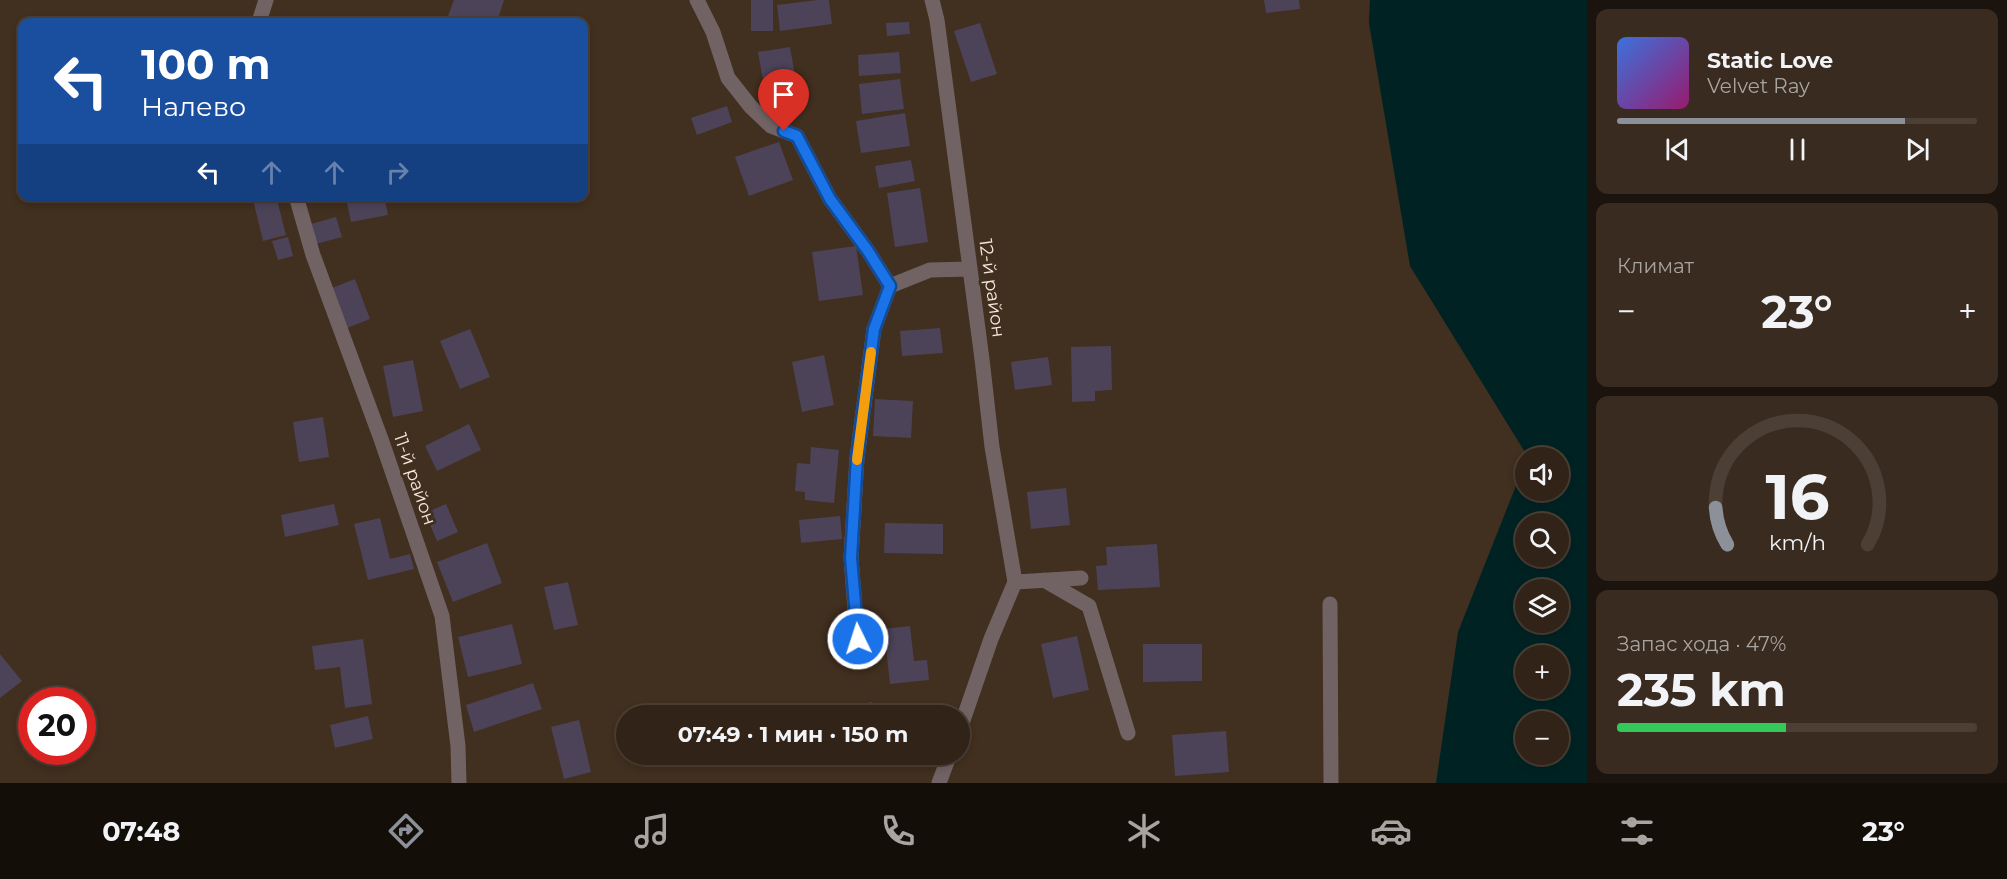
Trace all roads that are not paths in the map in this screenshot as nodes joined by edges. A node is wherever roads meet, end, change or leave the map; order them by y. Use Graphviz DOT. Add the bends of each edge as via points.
graph roads {
  1 [pos="266,0"];
  2 [pos="697,0"];
  3 [pos="932,0"];
  4 [pos="260,18"];
  5 [pos="297,201"];
  6 [pos="970,269"];
  7 [pos="890,286"];
  8 [pos="1081,578"];
  9 [pos="1044,580"];
  10 [pos="1015,582"];
  11 [pos="1330,604"];
  12 [pos="859,659"];
  13 [pos="968,705"];
  14 [pos="1128,734"];
  15 [pos="946,765"];
  16 [pos="459,783"];
  17 [pos="939,783"];
  18 [pos="1331,783"];
  1 -- 4 [label="street"];
  2 -- 7 [label="street" via="713,32 728,78 771,126 797,136 830,199"];
  3 -- 6 [label="street, 12-й район"];
  5 -- 16 [label="street, 11-й район" via="313,255 442,616"];
  6 -- 7 [label="street" via="930,270"];
  6 -- 10 [label="street, 12-й район" via="992,447"];
  7 -- 12 [label="street" via="874,329 857,458 851,558"];
  8 -- 9 [label="street"];
  9 -- 10 [label="street"];
  9 -- 14 [label="street" via="1089,606"];
  10 -- 13 [label="street"];
  11 -- 18 [label="street"];
  15 -- 17 [label="street"];
}
